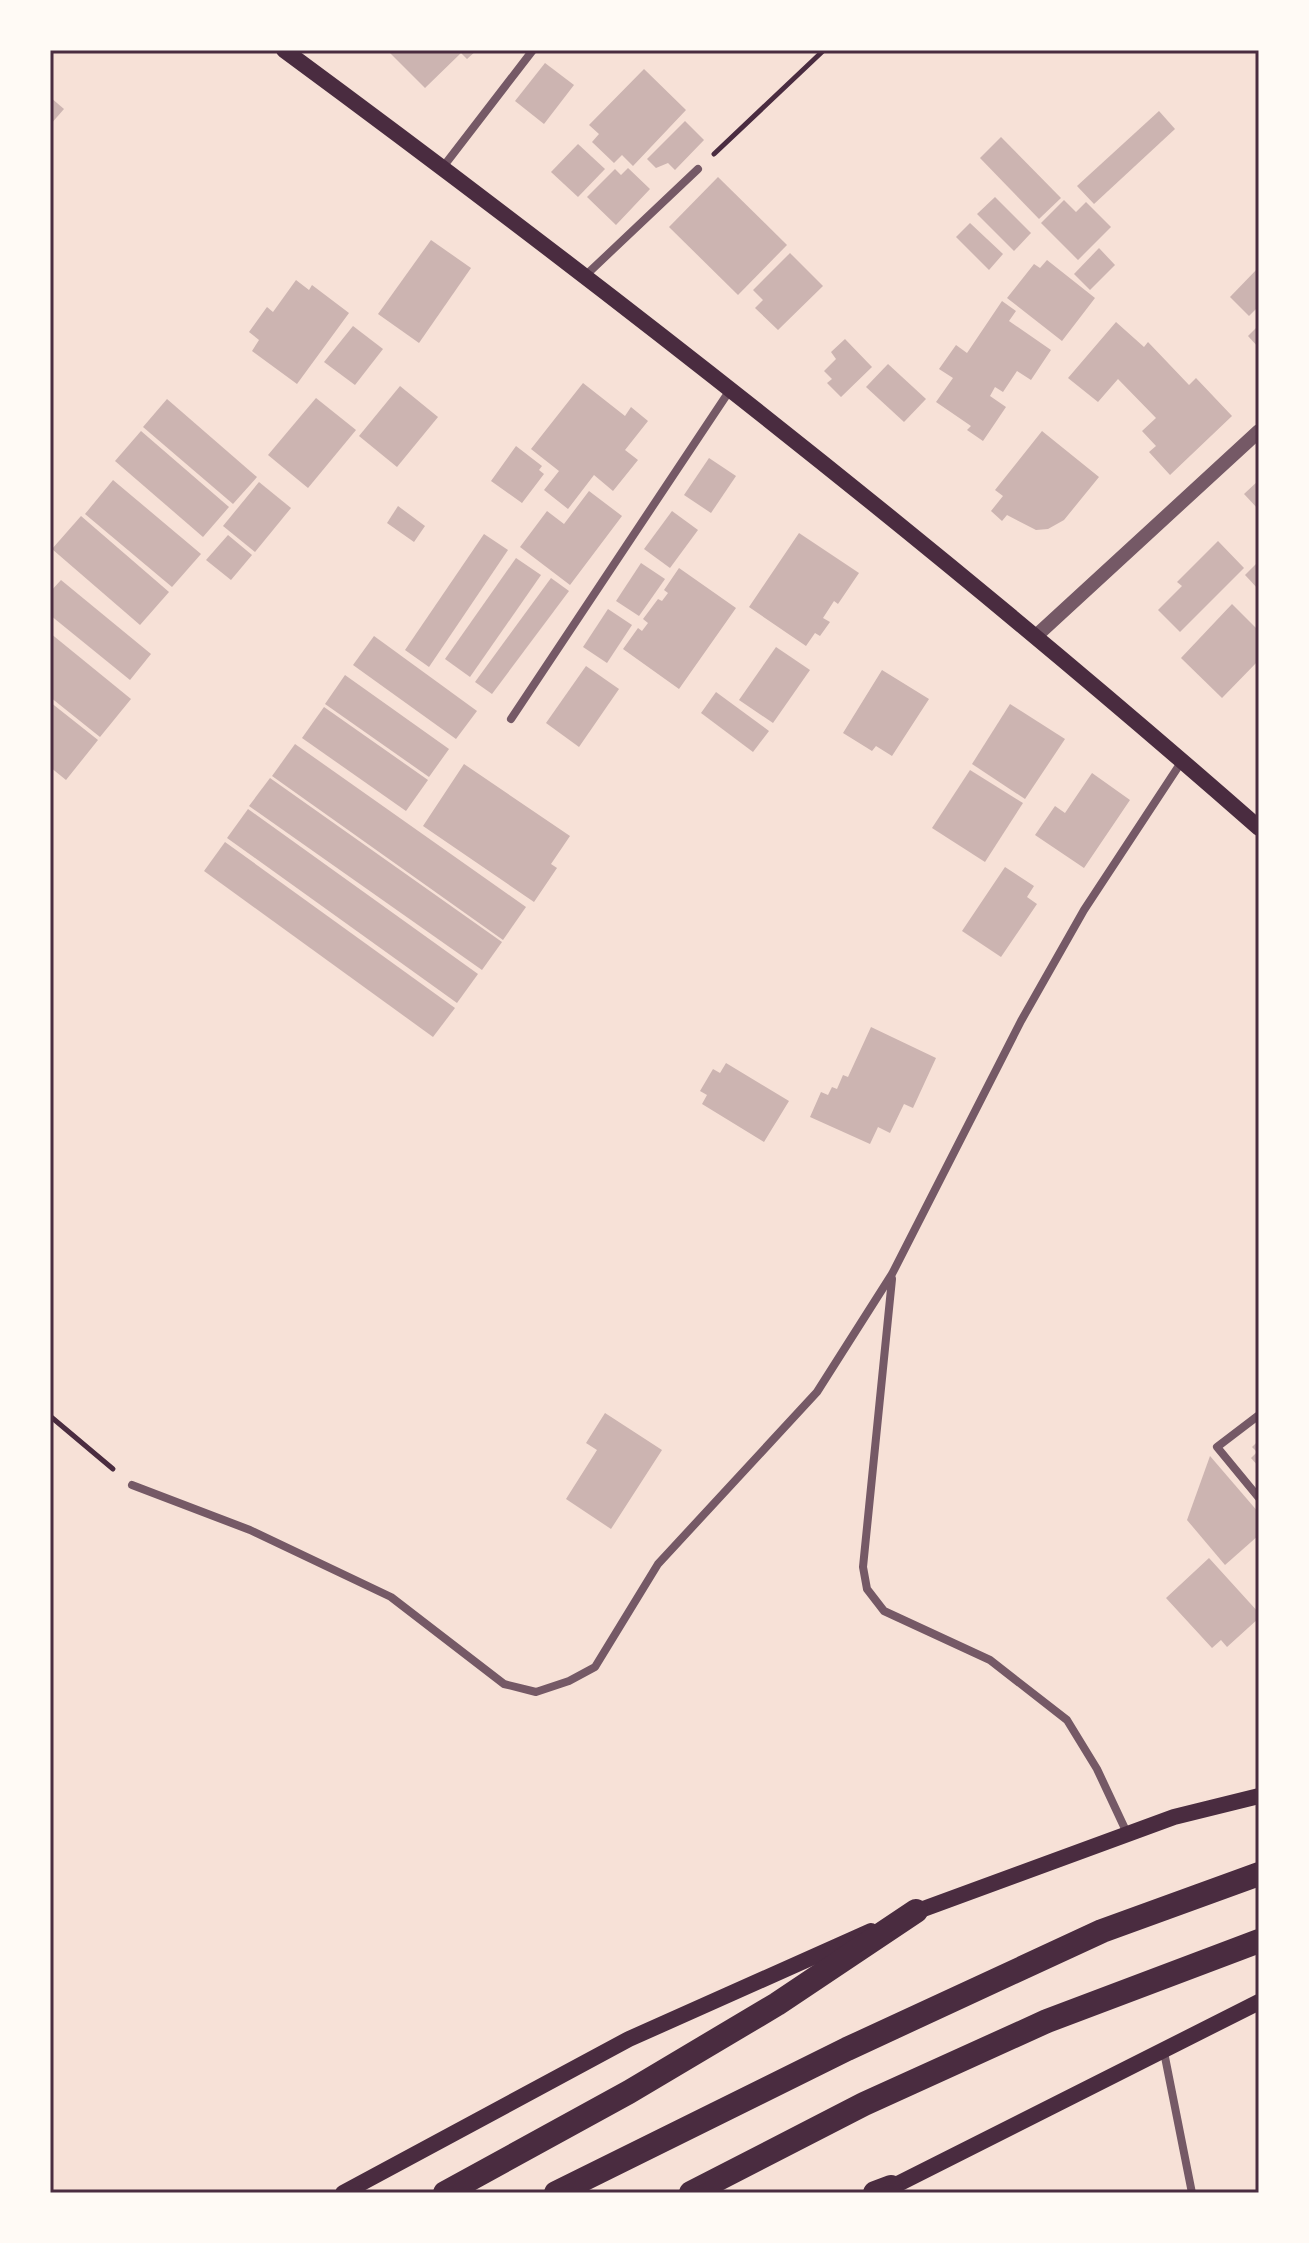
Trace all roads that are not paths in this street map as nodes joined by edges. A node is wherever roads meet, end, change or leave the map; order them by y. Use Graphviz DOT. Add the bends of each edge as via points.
graph roads {
  1 [pos="284,50"];
  2 [pos="533,50"];
  3 [pos="443,167"];
  4 [pos="698,169"];
  5 [pos="586,275"];
  6 [pos="731,388"];
  7 [pos="1259,431"];
  8 [pos="1036,636"];
  9 [pos="511,719"];
  10 [pos="1183,760"];
  11 [pos="1259,828"];
  12 [pos="892,1274"];
  13 [pos="1259,1415"];
  14 [pos="132,1485"];
  15 [pos="1259,1498"];
  16 [pos="1259,1796"];
  17 [pos="1127,1834"];
  18 [pos="1259,1874"];
  19 [pos="916,1911"];
  20 [pos="1259,1941"];
  21 [pos="1259,2002"];
  22 [pos="1164,2052"];
  23 [pos="882,2191"];
  24 [pos="343,2193"];
  25 [pos="445,2193"];
  26 [pos="556,2193"];
  27 [pos="691,2193"];
  28 [pos="1192,2193"];
  1 -- 3 [label="main road"];
  2 -- 3 [label="street"];
  3 -- 5 [label="main road"];
  4 -- 5 [label="street"];
  5 -- 6 [label="main road"];
  6 -- 8 [label="main road"];
  6 -- 9 [label="street"];
  7 -- 8 [label="street"];
  8 -- 10 [label="main road"];
  10 -- 11 [label="main road"];
  10 -- 12 [label="street" via="1084,910 1021,1021"];
  12 -- 14 [label="street" via="817,1392 658,1564 595,1667 536,1692 504,1684 391,1597 355,1578"];
  12 -- 17 [label="street" via="863,1567 867,1589 884,1611 990,1660 1067,1720"];
  13 -- 15 [label="street" via="1217,1447"];
  16 -- 17 [label="main road"];
  17 -- 19 [label="main road"];
  18 -- 26 [label="highway" via="1102,1931"];
  19 -- 24 [label="main road" via="629,2039"];
  19 -- 25 [label="highway" via="777,2004"];
  20 -- 27 [label="highway" via="1047,2021 864,2104"];
  21 -- 22 [label="main road"];
  22 -- 23 [label="main road"];
  22 -- 28 [label="street"];
}
